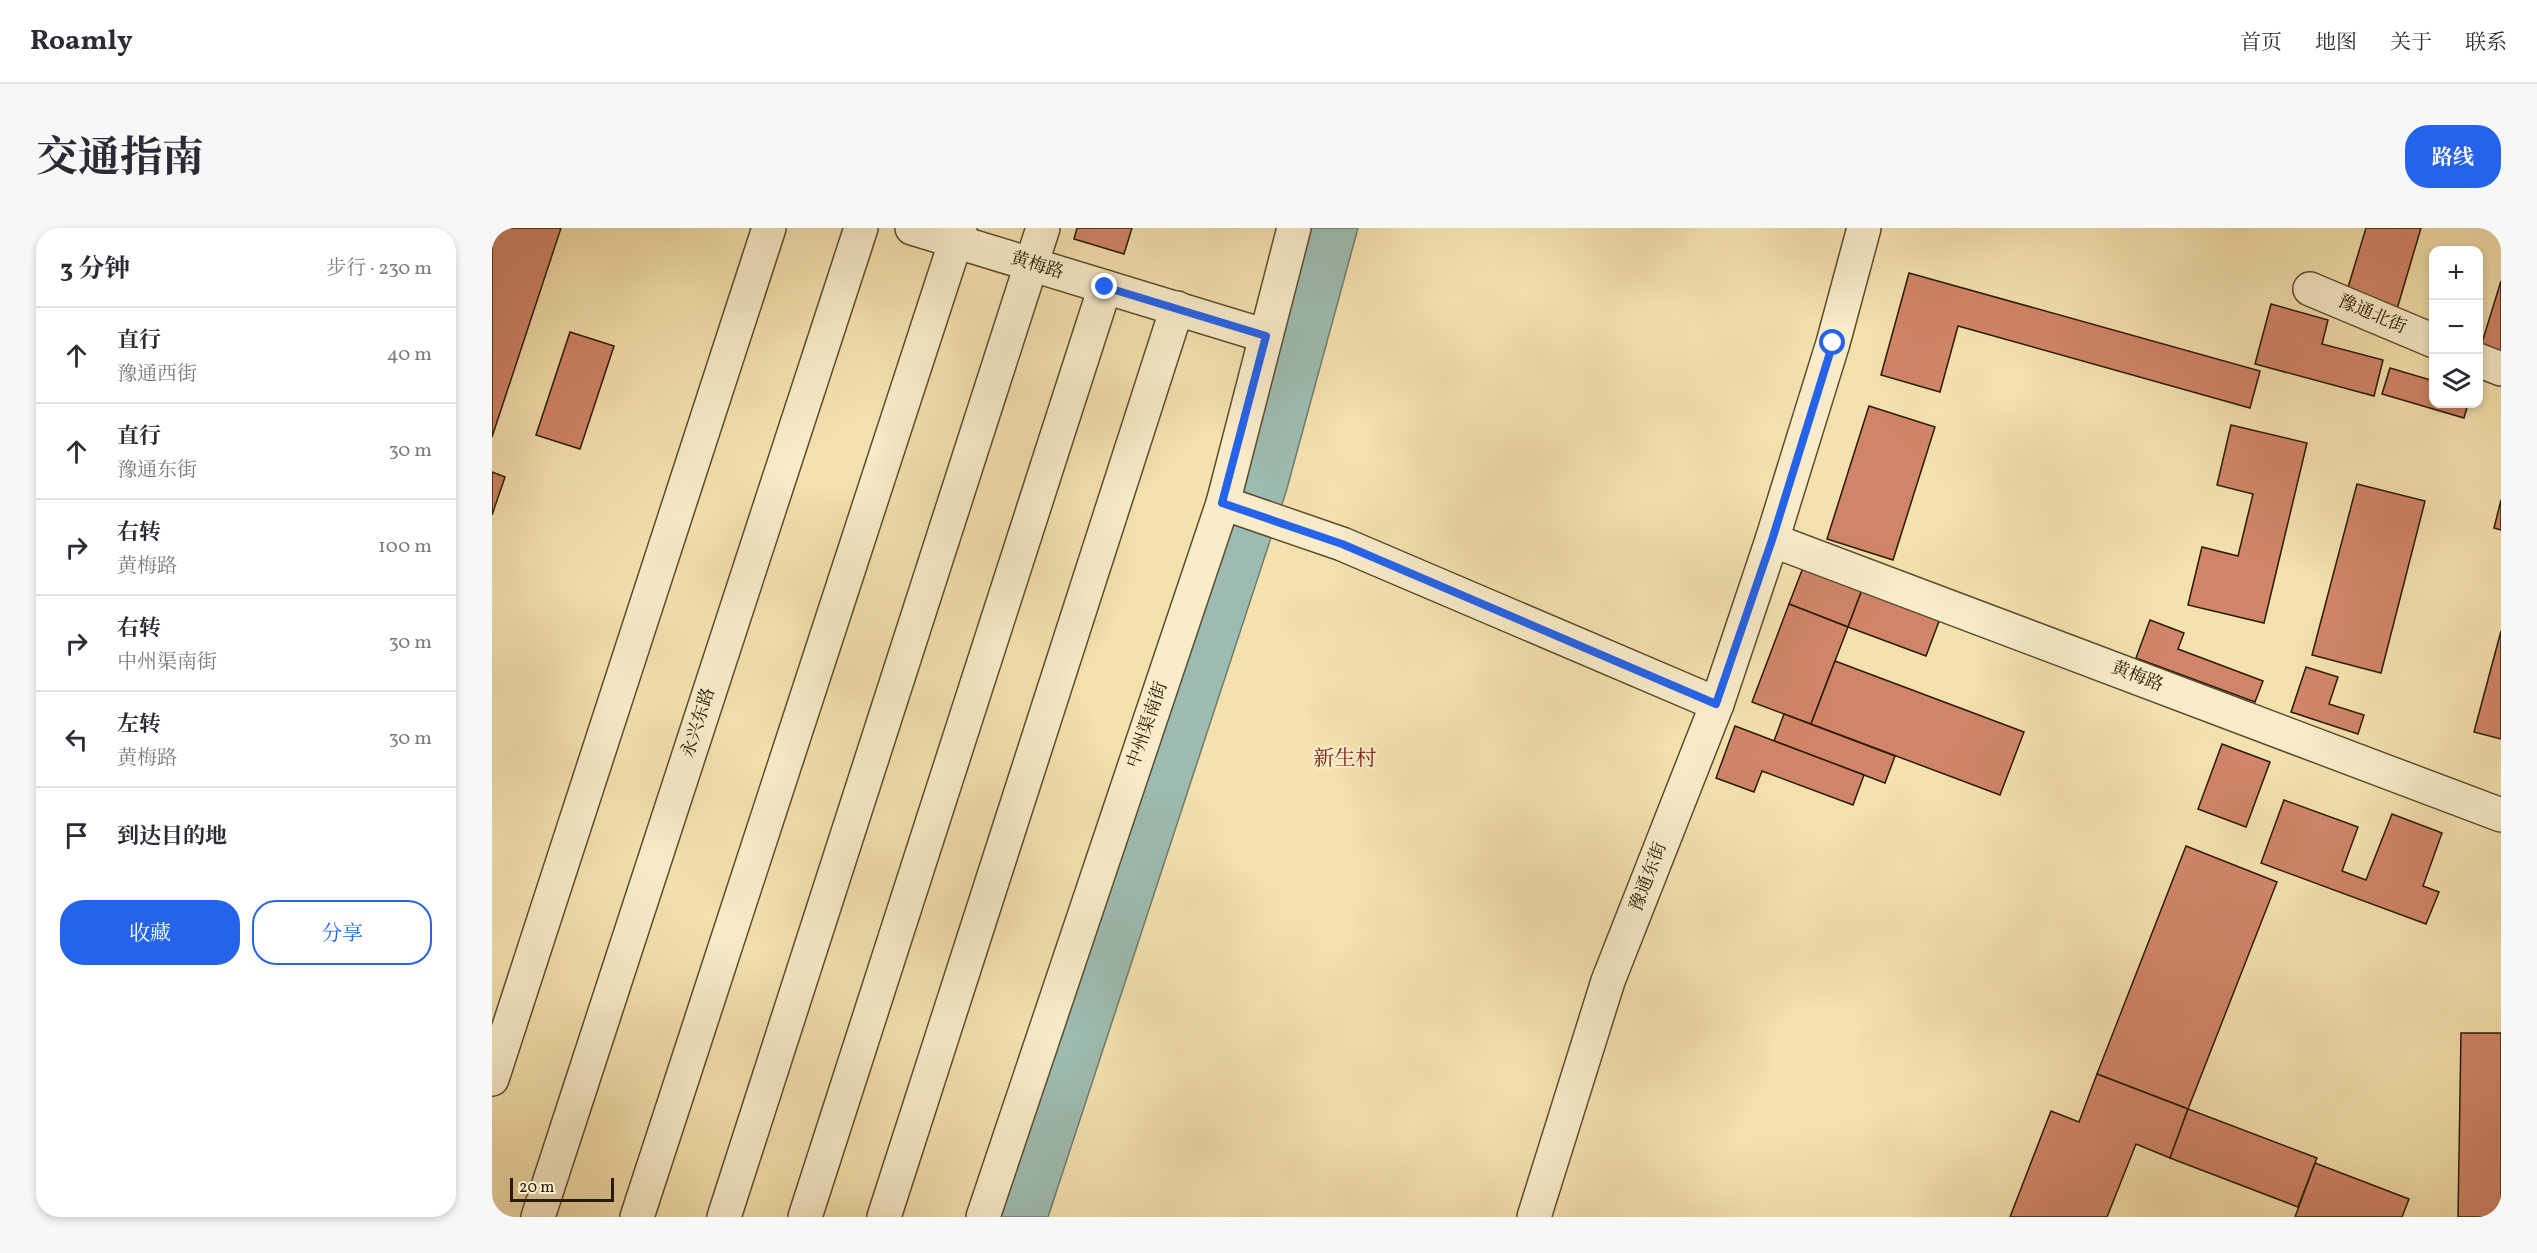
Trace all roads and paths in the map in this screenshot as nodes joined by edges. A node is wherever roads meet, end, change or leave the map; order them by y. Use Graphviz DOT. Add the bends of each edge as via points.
graph roads {
  1 [pos="769,228"];
  2 [pos="861,228"];
  3 [pos="912,228"];
  4 [pos="1043,228"];
  5 [pos="1294,228"];
  6 [pos="1864,228"];
  7 [pos="958,235"];
  8 [pos="1031,264"];
  9 [pos="1105,287"];
  10 [pos="2310,290"];
  11 [pos="1177,308"];
  12 [pos="1266,336"];
  13 [pos="2429,339"];
  14 [pos="2483,362"];
  15 [pos="2501,369"];
  16 [pos="1222,503"];
  17 [pos="1772,540"];
  18 [pos="1716,704"];
  19 [pos="2501,815"];
  20 [pos="492,1079"];
  21 [pos="538,1217"];
  22 [pos="637,1217"];
  23 [pos="724,1217"];
  24 [pos="805,1217"];
  25 [pos="884,1217"];
  26 [pos="983,1217"];
  27 [pos="1534,1217"];
  1 -- 20 [label="street"];
  2 -- 21 [label="street, 永兴东路"];
  3 -- 7 [label="street, 黄梅路"];
  4 -- 8 [label="street"];
  5 -- 12 [label="street, 中州渠南街"];
  6 -- 17 [label="street, 豫通东街"];
  7 -- 8 [label="street, 黄梅路"];
  7 -- 22 [label="street"];
  8 -- 9 [label="street, 黄梅路"];
  8 -- 23 [label="street"];
  9 -- 11 [label="street, 黄梅路"];
  9 -- 24 [label="street"];
  10 -- 13 [label="street, 豫通北街"];
  11 -- 12 [label="street, 黄梅路"];
  11 -- 25 [label="street"];
  12 -- 16 [label="street, 中州渠南街"];
  14 -- 15 [label="street"];
  16 -- 18 [label="street" via="1342,544"];
  16 -- 26 [label="street, 中州渠南街"];
  17 -- 18 [label="street, 豫通东街"];
  17 -- 19 [label="street, 黄梅路"];
  18 -- 27 [label="street, 豫通东街" via="1608,981"];
}
